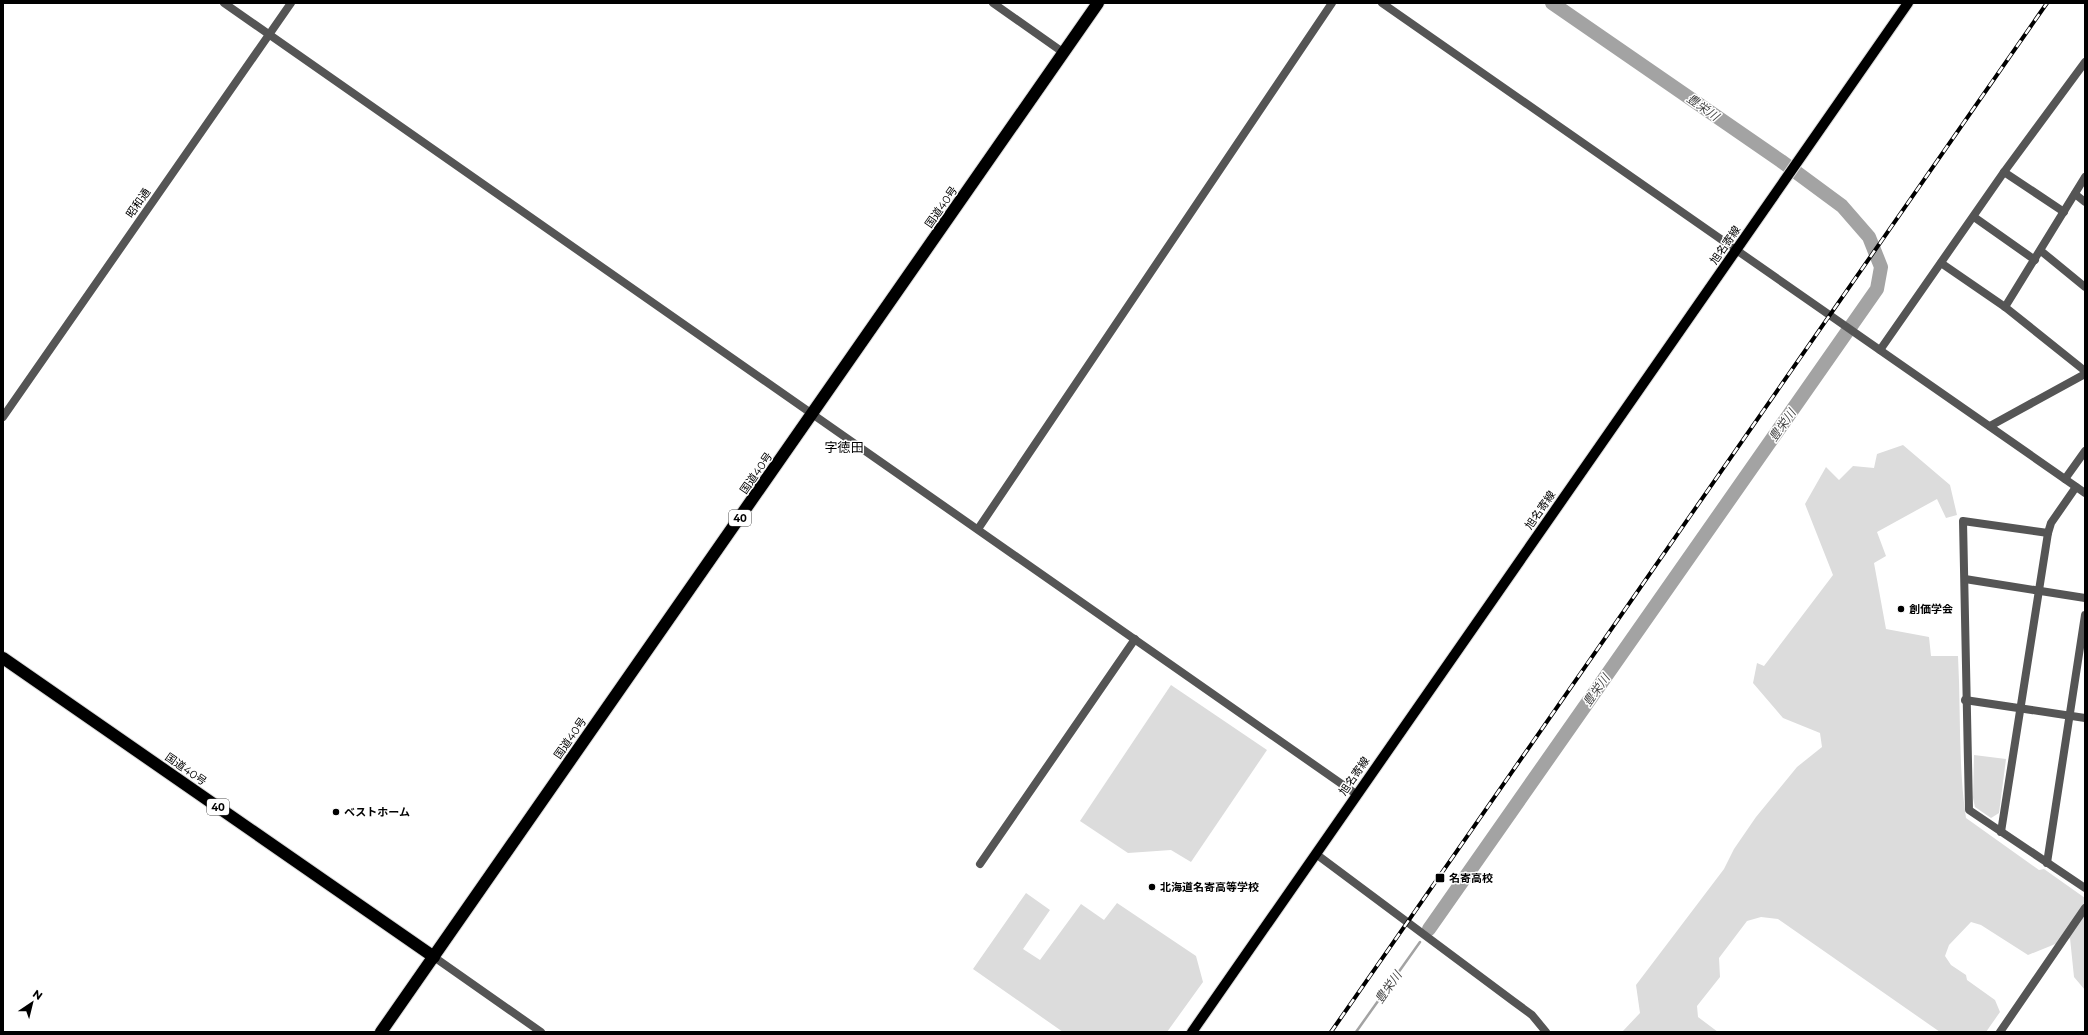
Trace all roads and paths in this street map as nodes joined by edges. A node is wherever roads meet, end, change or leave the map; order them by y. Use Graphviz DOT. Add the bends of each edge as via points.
graph roads {
  1 [pos="224,3"];
  2 [pos="291,3"];
  3 [pos="993,3"];
  4 [pos="1098,3"];
  5 [pos="1332,3"];
  6 [pos="1382,3"];
  7 [pos="1908,3"];
  8 [pos="269,34"];
  9 [pos="1064,53"];
  10 [pos="2085,62"];
  11 [pos="2004,172"];
  12 [pos="2085,177"];
  13 [pos="2075,194"];
  14 [pos="2085,202"];
  15 [pos="2064,212"];
  16 [pos="1974,217"];
  17 [pos="1736,250"];
  18 [pos="2041,251"];
  19 [pos="2035,260"];
  20 [pos="1941,263"];
  21 [pos="2085,287"];
  22 [pos="2005,307"];
  23 [pos="1880,350"];
  24 [pos="2085,372"];
  25 [pos="812,414"];
  26 [pos="3,416"];
  27 [pos="1990,426"];
  28 [pos="2085,451"];
  29 [pos="2065,479"];
  30 [pos="2076,487"];
  31 [pos="2085,493"];
  32 [pos="978,529"];
  33 [pos="2048,533"];
  34 [pos="1965,579"];
  35 [pos="2039,590"];
  36 [pos="2085,598"];
  37 [pos="2085,615"];
  38 [pos="1135,639"];
  39 [pos="3,658"];
  40 [pos="1965,700"];
  41 [pos="2020,709"];
  42 [pos="2070,715"];
  43 [pos="2085,718"];
  44 [pos="1356,794"];
  45 [pos="2002,832"];
  46 [pos="1316,854"];
  47 [pos="2047,863"];
  48 [pos="980,864"];
  49 [pos="2085,888"];
  50 [pos="2085,908"];
  51 [pos="434,957"];
  52 [pos="381,1032"];
  53 [pos="541,1032"];
  54 [pos="1192,1032"];
  55 [pos="1546,1032"];
  56 [pos="2000,1032"];
  1 -- 8 [label="street"];
  2 -- 8 [label="street, 昭和通"];
  3 -- 9 [label="street"];
  4 -- 9 [label="highway, 国道40号 / 40"];
  5 -- 32 [label="street"];
  6 -- 17 [label="street"];
  7 -- 17 [label="main road, 旭名寄線"];
  8 -- 25 [label="street"];
  8 -- 26 [label="street, 昭和通"];
  9 -- 25 [label="highway, 国道40号 / 40"];
  10 -- 11 [label="street"];
  11 -- 15 [label="street"];
  11 -- 16 [label="street"];
  12 -- 13 [label="street"];
  13 -- 14 [label="street"];
  13 -- 15 [label="street"];
  15 -- 18 [label="street"];
  16 -- 19 [label="street"];
  16 -- 20 [label="street"];
  17 -- 23 [label="street"];
  17 -- 44 [label="main road, 旭名寄線"];
  18 -- 19 [label="street"];
  18 -- 21 [label="street"];
  19 -- 22 [label="street"];
  20 -- 22 [label="street"];
  20 -- 23 [label="street"];
  22 -- 24 [label="street"];
  23 -- 27 [label="street"];
  24 -- 27 [label="street"];
  25 -- 32 [label="street"];
  25 -- 51 [label="highway, 国道40号 / 40"];
  27 -- 29 [label="street"];
  28 -- 29 [label="street"];
  29 -- 30 [label="street"];
  30 -- 31 [label="street"];
  30 -- 33 [label="street" via="2051,522"];
  32 -- 38 [label="street"];
  33 -- 34 [label="street" via="1963,521"];
  33 -- 35 [label="street"];
  34 -- 35 [label="street"];
  34 -- 40 [label="street"];
  35 -- 36 [label="street"];
  35 -- 41 [label="street"];
  37 -- 42 [label="street"];
  38 -- 44 [label="street"];
  38 -- 48 [label="street"];
  39 -- 51 [label="highway, 国道40号 / 40"];
  40 -- 41 [label="street"];
  40 -- 45 [label="street" via="1968,810"];
  41 -- 42 [label="street"];
  41 -- 45 [label="street"];
  42 -- 43 [label="street"];
  42 -- 47 [label="street"];
  44 -- 46 [label="main road, 旭名寄線"];
  45 -- 47 [label="street"];
  46 -- 54 [label="main road, 旭名寄線"];
  46 -- 55 [label="street" via="1532,1015"];
  47 -- 49 [label="street"];
  50 -- 56 [label="street"];
  51 -- 52 [label="highway, 国道40号 / 40"];
  51 -- 53 [label="street"];
}
